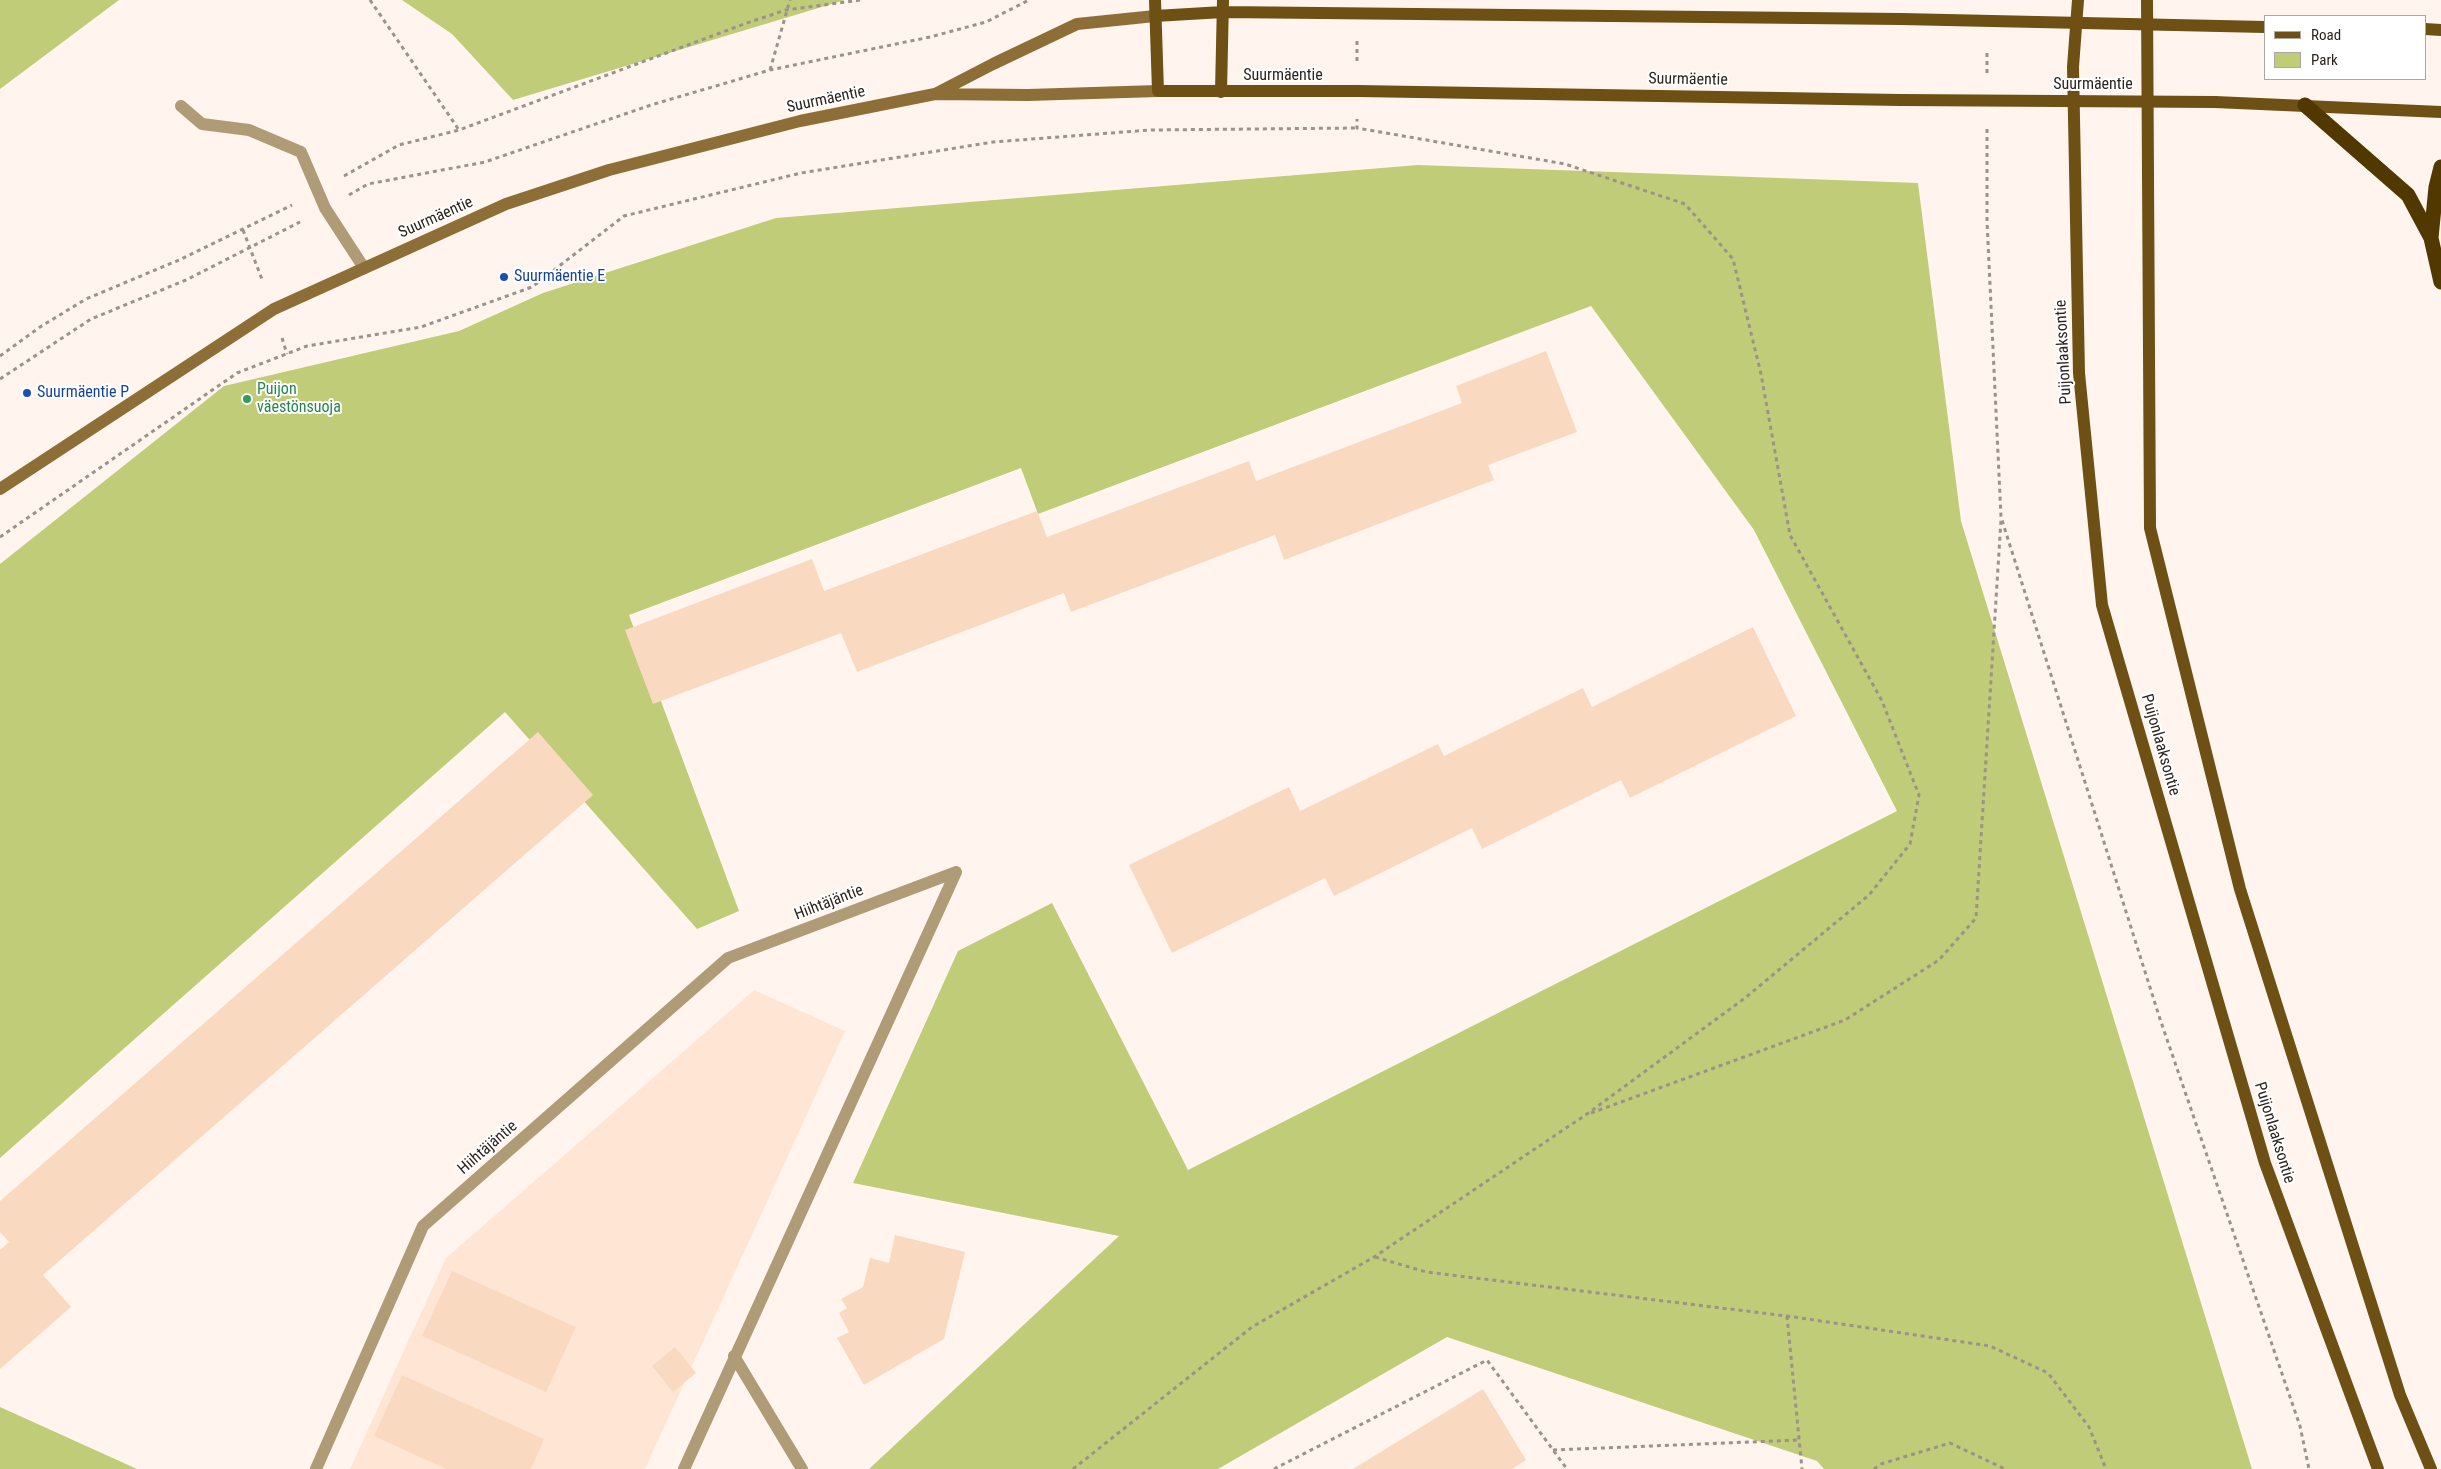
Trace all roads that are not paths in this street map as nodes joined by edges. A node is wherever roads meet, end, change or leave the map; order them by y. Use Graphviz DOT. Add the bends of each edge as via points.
graph roads {
  1 [pos="1155,0"];
  2 [pos="2078,0"];
  3 [pos="2147,0"];
  4 [pos="1223,6"];
  5 [pos="1155,16"];
  6 [pos="2264,27"];
  7 [pos="2426,29"];
  8 [pos="2441,30"];
  9 [pos="1158,91"];
  10 [pos="1221,92"];
  11 [pos="935,94"];
  12 [pos="2305,105"];
  13 [pos="181,106"];
  14 [pos="2441,112"];
  15 [pos="2441,167"];
  16 [pos="2431,238"];
  17 [pos="364,268"];
  18 [pos="2441,282"];
  19 [pos="0,489"];
  20 [pos="734,1356"];
  21 [pos="316,1469"];
  22 [pos="684,1469"];
  23 [pos="802,1469"];
  24 [pos="2378,1469"];
  25 [pos="2431,1469"];
  1 -- 5 [label="main road"];
  2 -- 24 [label="main road, Puijonlaaksontie" via="2073,67 2079,373 2102,605 2265,1163"];
  3 -- 25 [label="main road" via="2150,528 2240,889 2400,1395"];
  4 -- 5 [label="main road, Suurmäentie"];
  4 -- 6 [label="main road, Suurmäentie, bridge" via="1357,14 1901,19"];
  4 -- 10 [label="main road"];
  5 -- 9 [label="main road"];
  5 -- 11 [label="main road, Suurmäentie" via="1077,24"];
  7 -- 8 [label="main road"];
  9 -- 10 [label="main road, Suurmäentie"];
  9 -- 11 [label="main road, Suurmäentie"];
  10 -- 12 [label="main road, Suurmäentie, bridge" via="1358,91"];
  11 -- 17 [label="main road, Suurmäentie" via="800,121 609,170 506,204"];
  12 -- 14 [label="main road, Suurmäentie"];
  12 -- 16 [label="highway" via="2408,195"];
  13 -- 17 [label="lane" via="202,124 249,130 301,152 325,208"];
  15 -- 16 [label="highway"];
  16 -- 18 [label="highway"];
  17 -- 19 [label="main road, Suurmäentie" via="274,309"];
  20 -- 21 [label="lane, Hiihtäjäntie" via="956,872 728,958 423,1226"];
  20 -- 22 [label="lane, Hiihtäjäntie"];
  20 -- 23 [label="lane"];
}
